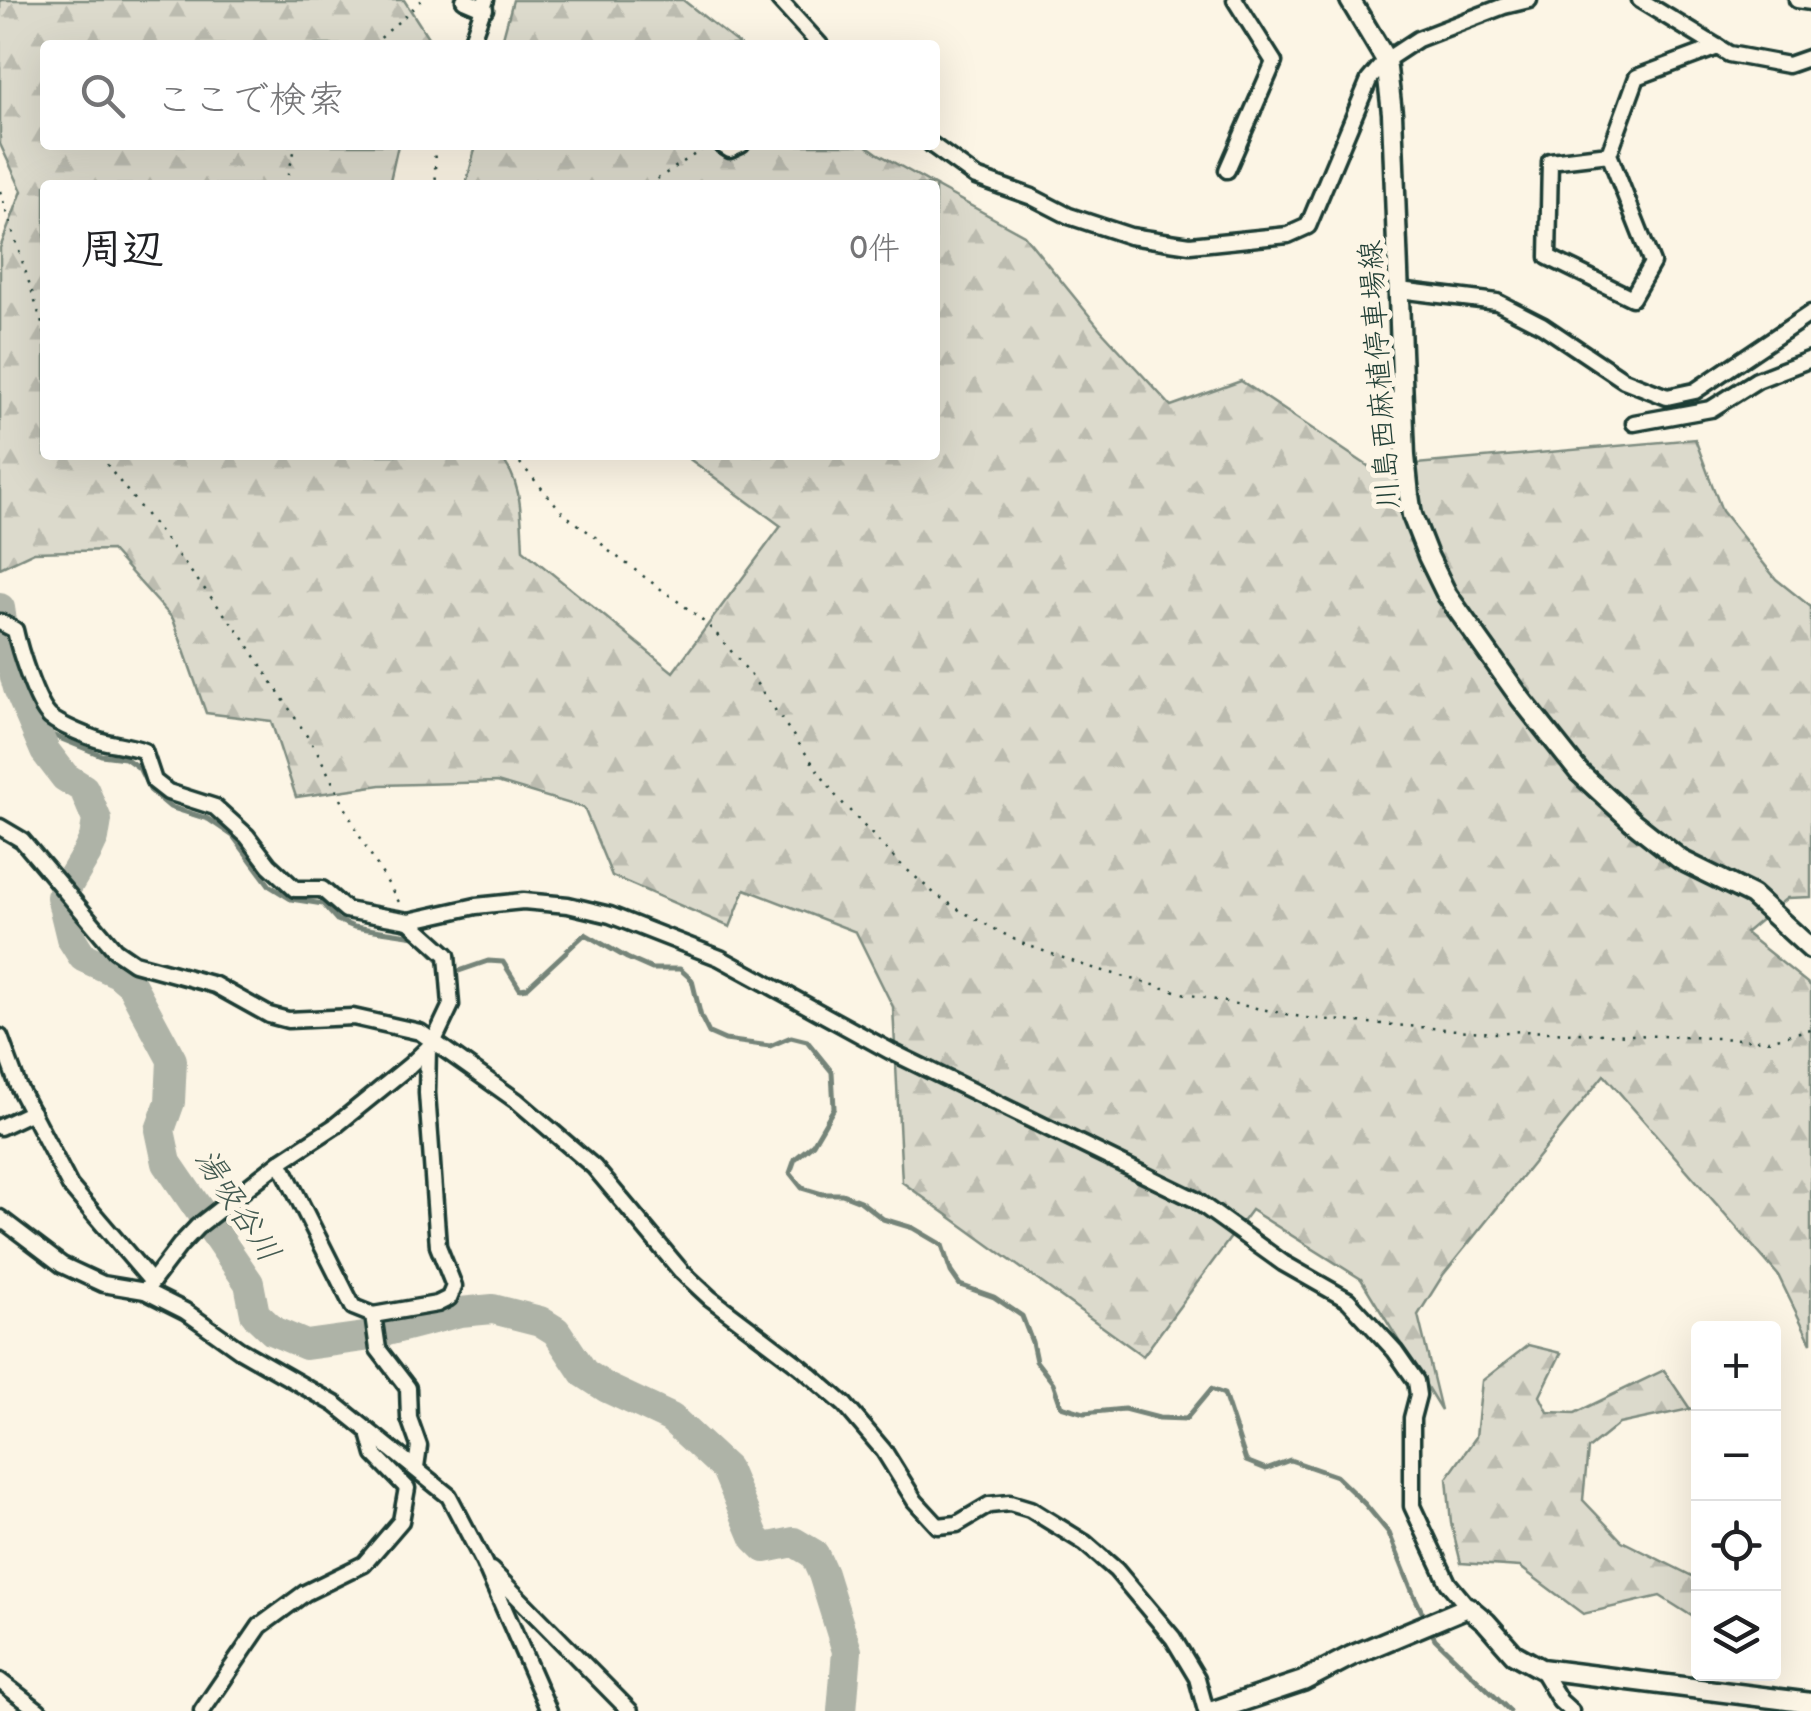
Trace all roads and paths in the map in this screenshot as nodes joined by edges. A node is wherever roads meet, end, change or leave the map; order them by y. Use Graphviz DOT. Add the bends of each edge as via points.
graph roads {
  1 [pos="422,0"];
  2 [pos="464,0"];
  3 [pos="779,0"];
  4 [pos="1350,0"];
  5 [pos="1529,0"];
  6 [pos="1640,0"];
  7 [pos="1796,0"];
  8 [pos="1240,2"];
  9 [pos="1811,2"];
  10 [pos="486,4"];
  11 [pos="378,40"];
  12 [pos="472,40"];
  13 [pos="815,40"];
  14 [pos="1718,47"];
  15 [pos="1811,56"];
  16 [pos="1386,60"];
  17 [pos="294,150"];
  18 [pos="434,150"];
  19 [pos="701,150"];
  20 [pos="939,150"];
  21 [pos="1609,154"];
  22 [pos="1227,170"];
  23 [pos="286,180"];
  24 [pos="436,180"];
  25 [pos="656,180"];
  26 [pos="0,191"];
  27 [pos="1399,290"];
  28 [pos="40,314"];
  29 [pos="1811,314"];
  30 [pos="1811,360"];
  31 [pos="1695,391"];
  32 [pos="1711,409"];
  33 [pos="1634,423"];
  34 [pos="105,460"];
  35 [pos="517,460"];
  36 [pos="0,622"];
  37 [pos="0,827"];
  38 [pos="410,921"];
  39 [pos="1788,926"];
  40 [pos="1811,936"];
  41 [pos="1811,949"];
  42 [pos="1811,1029"];
  43 [pos="0,1037"];
  44 [pos="431,1046"];
  45 [pos="32,1112"];
  46 [pos="0,1127"];
  47 [pos="280,1162"];
  48 [pos="0,1218"];
  49 [pos="148,1286"];
  50 [pos="374,1320"];
  51 [pos="368,1432"];
  52 [pos="416,1467"];
  53 [pos="484,1562"];
  54 [pos="1468,1607"];
  55 [pos="1541,1669"];
  56 [pos="0,1681"];
  57 [pos="1811,1703"];
  58 [pos="40,1711"];
  59 [pos="202,1711"];
  60 [pos="549,1711"];
  61 [pos="630,1711"];
  62 [pos="1209,1711"];
  63 [pos="1571,1711"];
  1 -- 11 [label="path"];
  2 -- 10 [label="street"];
  3 -- 13 [label="street"];
  4 -- 16 [label="main road, 川島西麻植停車場線"];
  5 -- 16 [label="street" via="1418,39"];
  6 -- 14 [label="street"];
  7 -- 9 [label="street"];
  8 -- 22 [label="street" via="1274,62"];
  10 -- 12 [label="street"];
  14 -- 15 [label="street" via="1788,64"];
  14 -- 21 [label="street" via="1637,77"];
  16 -- 20 [label="street" via="1370,80 1308,226 1288,235 1190,245 1130,236 976,176"];
  16 -- 27 [label="main road, 川島西麻植停車場線"];
  17 -- 23 [label="path"];
  18 -- 24 [label="path"];
  19 -- 25 [label="path"];
  21 -- 21 [label="street" via="1550,162 1548,257 1632,298 1652,263"];
  26 -- 28 [label="path"];
  27 -- 31 [label="street" via="1497,302 1624,380 1667,396"];
  27 -- 39 [label="main road, 川島西麻植停車場線" via="1409,494 1447,594 1579,772 1681,860 1752,895"];
  29 -- 31 [label="street"];
  30 -- 32 [label="street" via="1758,380"];
  31 -- 32 [label="street"];
  32 -- 33 [label="street"];
  34 -- 38 [label="path" via="244,639 318,753"];
  35 -- 42 [label="path" via="564,514 715,632 835,795 897,861 934,894 1021,943 1186,994 1306,1018 1495,1033 1768,1040"];
  36 -- 38 [label="street" via="15,630 52,720 144,751 154,781 215,806 295,889 322,889 346,910"];
  37 -- 44 [label="street" via="22,840 115,950 134,963 215,985 288,1020 353,1017 420,1032"];
  38 -- 44 [label="street" via="447,955 451,1005"];
  38 -- 54 [label="street" via="524,901 610,915 720,958 890,1051 1194,1198 1348,1300 1416,1381 1412,1506 1448,1583"];
  39 -- 40 [label="main road"];
  39 -- 41 [label="main road, 川島西麻植停車場線"];
  43 -- 45 [label="street"];
  44 -- 47 [label="street"];
  44 -- 50 [label="street" via="427,1093 438,1246 454,1286 437,1304"];
  44 -- 62 [label="street" via="517,1101 581,1156 680,1271 845,1405 938,1526 1010,1503 1086,1543 1173,1638"];
  45 -- 46 [label="street"];
  45 -- 49 [label="street" via="70,1186"];
  47 -- 49 [label="street" via="198,1227"];
  47 -- 50 [label="street" via="353,1306"];
  48 -- 49 [label="street" via="62,1265 103,1284"];
  49 -- 51 [label="street" via="240,1350 335,1404"];
  50 -- 52 [label="street" via="378,1349 408,1388 408,1418 419,1446"];
  51 -- 52 [label="street"];
  51 -- 59 [label="street" via="375,1456 407,1488 401,1520 364,1564 306,1592 260,1626"];
  52 -- 53 [label="street" via="450,1496"];
  53 -- 60 [label="street"];
  53 -- 61 [label="street"];
  54 -- 55 [label="main road" via="1514,1654"];
  54 -- 62 [label="main road" via="1303,1681"];
  55 -- 57 [label="main road"];
  55 -- 63 [label="street"];
  56 -- 58 [label="street"];
}
